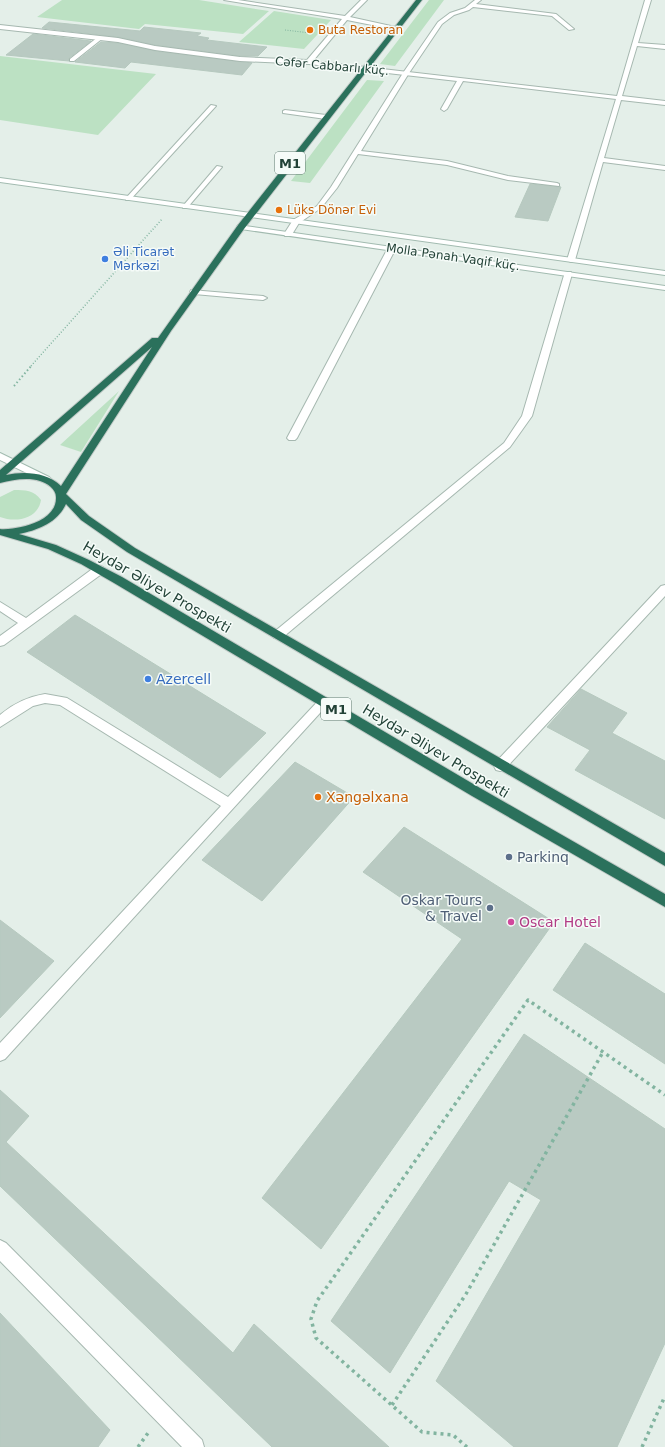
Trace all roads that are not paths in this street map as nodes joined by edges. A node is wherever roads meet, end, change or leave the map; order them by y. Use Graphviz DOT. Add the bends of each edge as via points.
graph roads {
  1 [pos="227,0"];
  2 [pos="364,0"];
  3 [pos="419,0"];
  4 [pos="478,0"];
  5 [pos="648,0"];
  6 [pos="473,5"];
  7 [pos="346,18"];
  8 [pos="0,27"];
  9 [pos="397,28"];
  10 [pos="571,29"];
  11 [pos="100,38"];
  12 [pos="635,44"];
  13 [pos="665,48"];
  14 [pos="72,60"];
  15 [pos="310,62"];
  16 [pos="364,68"];
  17 [pos="406,73"];
  18 [pos="461,79"];
  19 [pos="620,98"];
  20 [pos="665,103"];
  21 [pos="213,106"];
  22 [pos="444,109"];
  23 [pos="285,112"];
  24 [pos="326,117"];
  25 [pos="356,152"];
  26 [pos="602,160"];
  27 [pos="219,167"];
  28 [pos="665,168"];
  29 [pos="0,180"];
  30 [pos="557,185"];
  31 [pos="128,199"];
  32 [pos="185,207"];
  33 [pos="250,215"];
  34 [pos="296,222"];
  35 [pos="241,227"];
  36 [pos="288,234"];
  37 [pos="392,248"];
  38 [pos="571,260"];
  39 [pos="665,273"];
  40 [pos="568,274"];
  41 [pos="665,288"];
  42 [pos="194,292"];
  43 [pos="263,298"];
  44 [pos="166,330"];
  45 [pos="292,438"];
  46 [pos="0,456"];
  47 [pos="14,464"];
  48 [pos="0,476"];
  49 [pos="46,479"];
  50 [pos="0,480"];
  51 [pos="61,494"];
  52 [pos="0,532"];
  53 [pos="99,570"];
  54 [pos="663,595"];
  55 [pos="0,606"];
  56 [pos="26,623"];
  57 [pos="278,635"];
  58 [pos="0,642"];
  59 [pos="324,702"];
  60 [pos="0,722"];
  61 [pos="500,766"];
  62 [pos="230,805"];
  63 [pos="665,860"];
  64 [pos="665,901"];
  65 [pos="0,1054"];
  66 [pos="0,1250"];
  67 [pos="195,1447"];
  1 -- 7 [label="street"];
  2 -- 7 [label="street"];
  3 -- 9 [label="highway, M1"];
  4 -- 6 [label="street"];
  5 -- 12 [label="street"];
  6 -- 10 [label="street" via="554,16"];
  6 -- 17 [label="street" via="452,14 440,23"];
  7 -- 9 [label="street"];
  7 -- 15 [label="street"];
  8 -- 11 [label="street, Cəfər Cabbarlı küç."];
  9 -- 16 [label="highway, M1"];
  11 -- 14 [label="street"];
  11 -- 15 [label="street, Cəfər Cabbarlı küç." via="164,50 240,59"];
  12 -- 13 [label="street"];
  12 -- 19 [label="street"];
  15 -- 16 [label="street, Cəfər Cabbarlı küç."];
  16 -- 17 [label="street, Cəfər Cabbarlı küç."];
  16 -- 24 [label="highway, M1"];
  17 -- 18 [label="street, Cəfər Cabbarlı küç."];
  17 -- 25 [label="street"];
  18 -- 19 [label="street, Cəfər Cabbarlı küç."];
  18 -- 22 [label="street"];
  19 -- 20 [label="street, Cəfər Cabbarlı küç."];
  19 -- 26 [label="street"];
  21 -- 31 [label="street"];
  23 -- 24 [label="street"];
  24 -- 33 [label="highway, M1"];
  25 -- 30 [label="street" via="447,163 508,178"];
  25 -- 34 [label="street" via="319,207"];
  26 -- 28 [label="street"];
  26 -- 38 [label="street"];
  27 -- 32 [label="street"];
  29 -- 31 [label="street, Molla Pənah Vaqif küç."];
  31 -- 32 [label="street, Molla Pənah Vaqif küç."];
  32 -- 33 [label="street, Molla Pənah Vaqif küç."];
  33 -- 34 [label="street, Molla Pənah Vaqif küç."];
  33 -- 35 [label="highway, M1"];
  34 -- 36 [label="street"];
  34 -- 38 [label="street, Molla Pənah Vaqif küç."];
  35 -- 36 [label="street, Molla Pənah Vaqif küç."];
  35 -- 42 [label="highway, M1"];
  36 -- 37 [label="street, Molla Pənah Vaqif küç."];
  37 -- 40 [label="street, Molla Pənah Vaqif küç."];
  37 -- 45 [label="street"];
  38 -- 39 [label="street, Molla Pənah Vaqif küç."];
  40 -- 41 [label="street, Molla Pənah Vaqif küç."];
  40 -- 57 [label="street" via="527,416 516,434 507,445"];
  42 -- 43 [label="street"];
  42 -- 44 [label="highway, M1"];
  44 -- 47 [label="highway"];
  44 -- 51 [label="highway"];
  46 -- 47 [label="street"];
  47 -- 48 [label="highway"];
  47 -- 49 [label="street"];
  49 -- 50 [label="highway" via="18,476"];
  49 -- 51 [label="highway, Heydər Əliyev Prospekti" via="56,486"];
  51 -- 52 [label="highway" via="61,504 45,522 26,530"];
  51 -- 57 [label="highway, Heydər Əliyev Prospekti / M1" via="85,518 131,550"];
  52 -- 53 [label="highway, Heydər Əliyev Prospekti / M1" via="52,548"];
  53 -- 56 [label="street"];
  53 -- 59 [label="highway, Heydər Əliyev Prospekti / M1"];
  54 -- 61 [label="street"];
  55 -- 56 [label="street"];
  56 -- 58 [label="street"];
  57 -- 61 [label="highway, Heydər Əliyev Prospekti / M1"];
  59 -- 62 [label="street"];
  59 -- 64 [label="highway, Heydər Əliyev Prospekti / M1"];
  60 -- 62 [label="street" via="34,700 48,698 62,701"];
  61 -- 63 [label="highway, Heydər Əliyev Prospekti / M1"];
  62 -- 65 [label="street"];
  66 -- 67 [label="street"];
}
